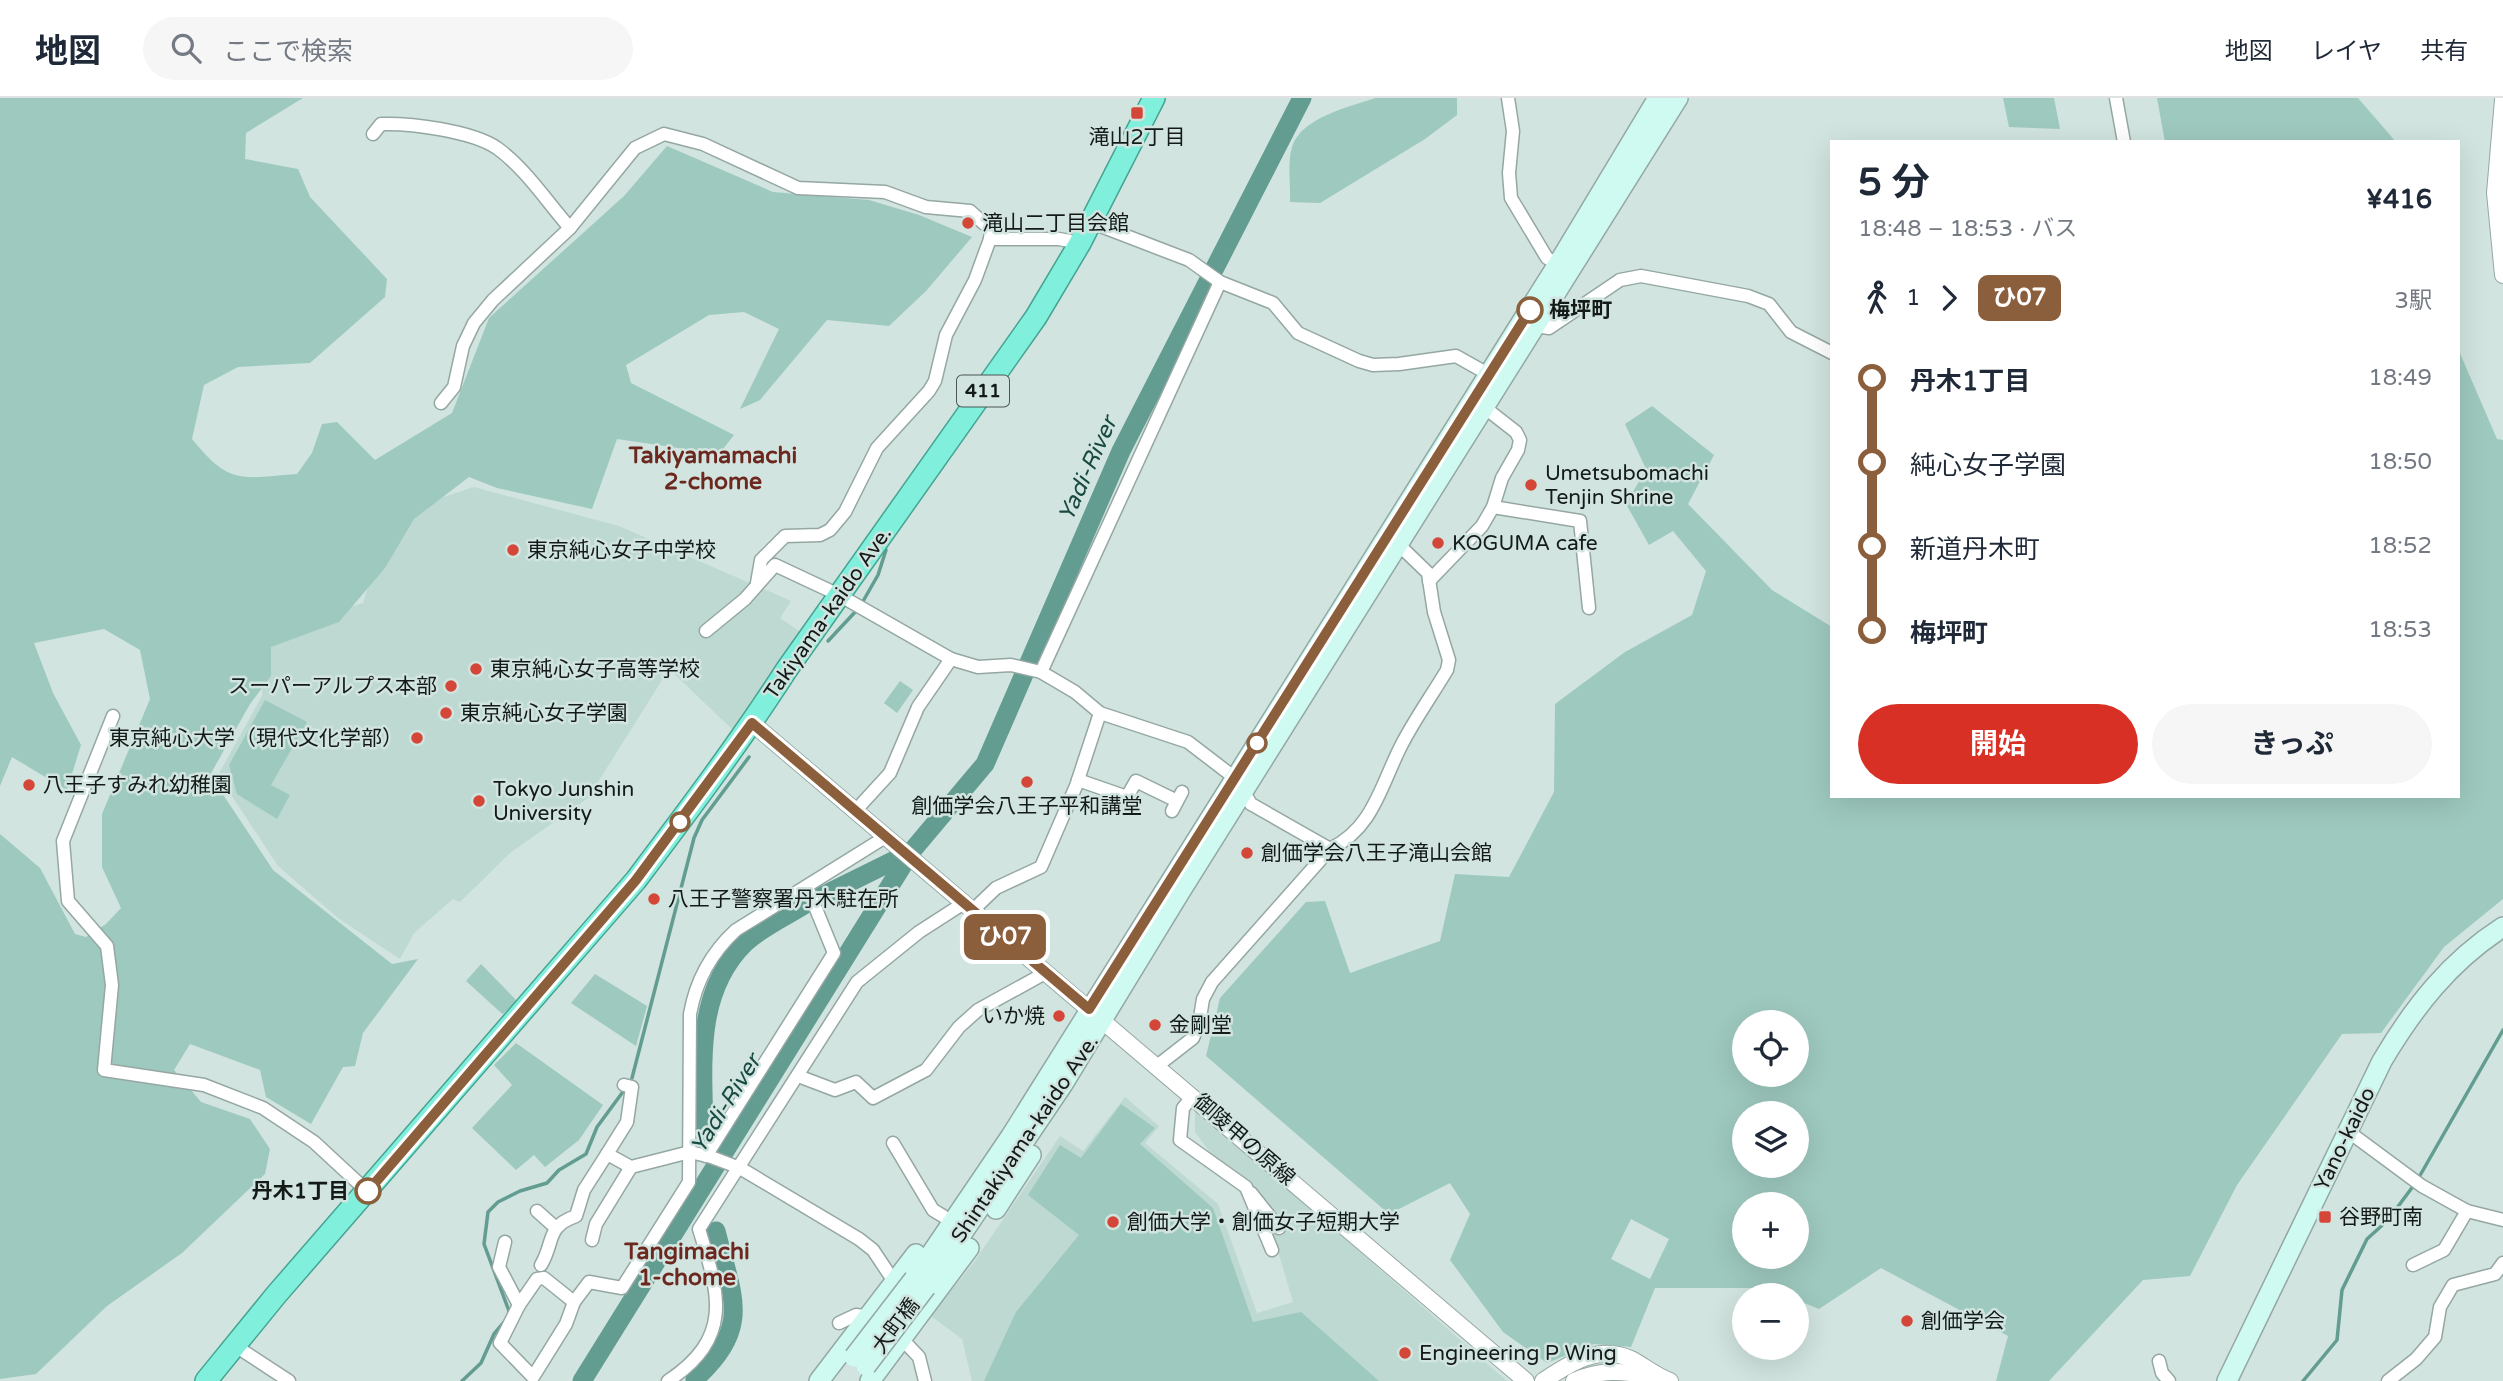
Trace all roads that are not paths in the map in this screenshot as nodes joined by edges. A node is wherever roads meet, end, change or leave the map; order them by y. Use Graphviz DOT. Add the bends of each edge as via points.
graph roads {
  1 [pos="1154,98"];
  2 [pos="1508,98"];
  3 [pos="1658,98"];
  4 [pos="1678,98"];
  5 [pos="2116,98"];
  6 [pos="2503,100"];
  7 [pos="373,134"];
  8 [pos="2124,140"];
  9 [pos="1090,222"];
  10 [pos="570,229"];
  11 [pos="990,239"];
  12 [pos="1080,243"];
  13 [pos="1558,264"];
  14 [pos="2503,275"];
  15 [pos="1218,281"];
  16 [pos="1536,326"];
  17 [pos="1830,352"];
  18 [pos="1488,374"];
  19 [pos="441,403"];
  20 [pos="1484,407"];
  21 [pos="1444,457"];
  22 [pos="1493,507"];
  23 [pos="1398,544"];
  24 [pos="1429,581"];
  25 [pos="756,586"];
  26 [pos="839,595"];
  27 [pos="1589,608"];
  28 [pos="706,631"];
  29 [pos="951,659"];
  30 [pos="1040,671"];
  31 [pos="1100,713"];
  32 [pos="113,716"];
  33 [pos="752,723"];
  34 [pos="1078,780"];
  35 [pos="1239,784"];
  36 [pos="1177,802"];
  37 [pos="857,809"];
  38 [pos="890,838"];
  39 [pos="1330,849"];
  40 [pos="807,887"];
  41 [pos="969,906"];
  42 [pos="2503,928"];
  43 [pos="1047,972"];
  44 [pos="1096,1015"];
  45 [pos="1157,1066"];
  46 [pos="798,1076"];
  47 [pos="1053,1083"];
  48 [pos="624,1085"];
  49 [pos="1193,1096"];
  50 [pos="2350,1132"];
  51 [pos="893,1143"];
  52 [pos="690,1152"];
  53 [pos="607,1154"];
  54 [pos="708,1156"];
  55 [pos="737,1166"];
  56 [pos="631,1167"];
  57 [pos="1246,1187"];
  58 [pos="368,1191"];
  59 [pos="537,1211"];
  60 [pos="2467,1211"];
  61 [pos="943,1216"];
  62 [pos="2503,1220"];
  63 [pos="556,1228"];
  64 [pos="1279,1228"];
  65 [pos="592,1240"];
  66 [pos="505,1242"];
  67 [pos="1272,1250"];
  68 [pos="2503,1263"];
  69 [pos="541,1265"];
  70 [pos="2413,1265"];
  71 [pos="920,1283"];
  72 [pos="895,1284"];
  73 [pos="574,1302"];
  74 [pos="519,1305"];
  75 [pos="928,1307"];
  76 [pos="871,1316"];
  77 [pos="839,1323"];
  78 [pos="903,1339"];
  79 [pos="234,1345"];
  80 [pos="2159,1361"];
  81 [pos="861,1371"];
  82 [pos="1667,1380"];
  83 [pos="206,1381"];
  84 [pos="289,1381"];
  85 [pos="668,1381"];
  86 [pos="818,1381"];
  87 [pos="835,1381"];
  88 [pos="925,1381"];
  89 [pos="1526,1381"];
  90 [pos="1543,1381"];
  91 [pos="1574,1381"];
  92 [pos="2169,1381"];
  93 [pos="2227,1381"];
  94 [pos="2388,1381"];
  1 -- 9 [label="highway, Takiyama-kaido Ave. / 411"];
  2 -- 13 [label="street" via="1513,131 1511,198 1547,258"];
  3 -- 13 [label="main road, Shintakiyama-kaido Ave."];
  4 -- 16 [label="main road, Shintakiyama-kaido Ave."];
  5 -- 8 [label="street"];
  6 -- 14 [label="street" via="2495,193"];
  7 -- 10 [label="street" via="381,124 403,123 497,148"];
  9 -- 12 [label="highway, Takiyama-kaido Ave. / 411"];
  9 -- 15 [label="street" via="1194,262"];
  10 -- 11 [label="street" via="635,148 664,134 703,144 798,188 885,192 926,206 970,211 991,230"];
  10 -- 19 [label="street" via="474,323 463,346 454,387"];
  11 -- 12 [label="street"];
  11 -- 25 [label="street" via="946,335 929,391 877,449 845,512 830,530 785,537 761,560"];
  12 -- 26 [label="highway, Takiyama-kaido Ave. / 411" via="1036,317"];
  13 -- 18 [label="main road, Shintakiyama-kaido Ave."];
  15 -- 18 [label="street" via="1273,303 1298,333 1359,361 1399,364 1456,356"];
  15 -- 30 [label="street"];
  16 -- 17 [label="street" via="1549,328 1620,280 1641,276 1769,304 1791,332"];
  16 -- 20 [label="main road, Shintakiyama-kaido Ave."];
  18 -- 21 [label="main road, Shintakiyama-kaido Ave."];
  20 -- 21 [label="main road, Shintakiyama-kaido Ave."];
  20 -- 22 [label="street" via="1517,432 1520,440"];
  21 -- 23 [label="main road, Shintakiyama-kaido Ave."];
  21 -- 35 [label="main road, Shintakiyama-kaido Ave."];
  22 -- 24 [label="street" via="1470,540"];
  22 -- 27 [label="street" via="1580,521"];
  23 -- 24 [label="street" via="1428,573"];
  23 -- 35 [label="main road, Shintakiyama-kaido Ave."];
  24 -- 39 [label="street" via="1449,660 1447,670 1402,743 1376,806 1345,842"];
  25 -- 26 [label="street" via="775,565"];
  25 -- 28 [label="street"];
  26 -- 29 [label="street"];
  26 -- 33 [label="highway, Takiyama-kaido Ave. / 411"];
  29 -- 30 [label="street" via="978,667 1011,665"];
  29 -- 37 [label="street" via="918,707 890,772"];
  30 -- 31 [label="street"];
  31 -- 34 [label="street"];
  31 -- 35 [label="street" via="1188,742"];
  32 -- 58 [label="street" via="63,841 68,901 107,946 112,985 104,1070 204,1085 263,1108 314,1142"];
  33 -- 37 [label="street, 御陵甲の原線"];
  33 -- 58 [label="highway, Takiyama-kaido Ave. / 411" via="636,880"];
  34 -- 36 [label="street" via="1127,797 1136,781"];
  34 -- 41 [label="street" via="1041,867"];
  35 -- 39 [label="street" via="1251,804"];
  35 -- 44 [label="main road, Shintakiyama-kaido Ave."];
  37 -- 38 [label="street, 御陵甲の原線"];
  38 -- 40 [label="street"];
  38 -- 41 [label="street, 御陵甲の原線"];
  39 -- 45 [label="street" via="1212,982 1193,1038"];
  40 -- 52 [label="street" via="736,930 721,944 699,980 689,1036"];
  40 -- 54 [label="street" via="834,953"];
  41 -- 43 [label="street, 御陵甲の原線"];
  41 -- 46 [label="street" via="919,932 857,982"];
  42 -- 50 [label="main road, Yano-kaido" via="2472,947 2406,1021"];
  43 -- 44 [label="street, 御陵甲の原線"];
  43 -- 46 [label="street" via="978,1010 926,1070 873,1098 856,1082 835,1090"];
  44 -- 45 [label="street, 御陵甲の原線"];
  44 -- 47 [label="main road, Shintakiyama-kaido Ave."];
  45 -- 49 [label="street, 御陵甲の原線"];
  46 -- 55 [label="street"];
  47 -- 61 [label="main road" via="1020,1098"];
  47 -- 71 [label="main road, Shintakiyama-kaido Ave." via="1011,1136"];
  47 -- 75 [label="main road" via="1041,1140"];
  48 -- 53 [label="street" via="632,1087 632,1106"];
  49 -- 57 [label="street" via="1183,1108 1180,1140"];
  49 -- 89 [label="street, 御陵甲の原線"];
  50 -- 60 [label="street" via="2417,1182"];
  50 -- 93 [label="main road, Yano-kaido"];
  51 -- 61 [label="street" via="907,1178"];
  52 -- 54 [label="street"];
  52 -- 56 [label="street"];
  52 -- 73 [label="street" via="689,1182 619,1293 589,1282"];
  53 -- 56 [label="street"];
  53 -- 63 [label="street" via="584,1190 576,1216"];
  54 -- 55 [label="street"];
  55 -- 72 [label="street" via="859,1239 873,1250"];
  55 -- 85 [label="street" via="699,1229 713,1275 718,1306 715,1325 699,1355"];
  56 -- 65 [label="street" via="596,1224"];
  57 -- 64 [label="street"];
  57 -- 67 [label="street"];
  58 -- 79 [label="highway, Takiyama-kaido Ave. / 411"];
  59 -- 63 [label="street"];
  60 -- 62 [label="street"];
  60 -- 70 [label="street" via="2444,1250"];
  61 -- 72 [label="main road"];
  63 -- 69 [label="street"];
  66 -- 74 [label="street" via="499,1267"];
  68 -- 94 [label="street" via="2495,1274 2453,1285 2440,1307 2435,1337"];
  71 -- 81 [label="main road, 大町橋, bridge"];
  72 -- 75 [label="street"];
  72 -- 76 [label="main road"];
  73 -- 74 [label="street" via="544,1278 537,1279"];
  73 -- 74 [label="street" via="566,1324 533,1377 500,1343"];
  75 -- 78 [label="main road"];
  76 -- 77 [label="street" via="856,1315"];
  76 -- 78 [label="street"];
  76 -- 86 [label="main road"];
  78 -- 81 [label="main road"];
  78 -- 88 [label="street" via="919,1357"];
  79 -- 83 [label="highway, Takiyama-kaido Ave. / 411"];
  79 -- 84 [label="street"];
  80 -- 92 [label="street"];
  81 -- 87 [label="main road"];
  82 -- 90 [label="street" via="1628,1358 1610,1354 1584,1357"];
  82 -- 91 [label="street" via="1622,1370"];
}
